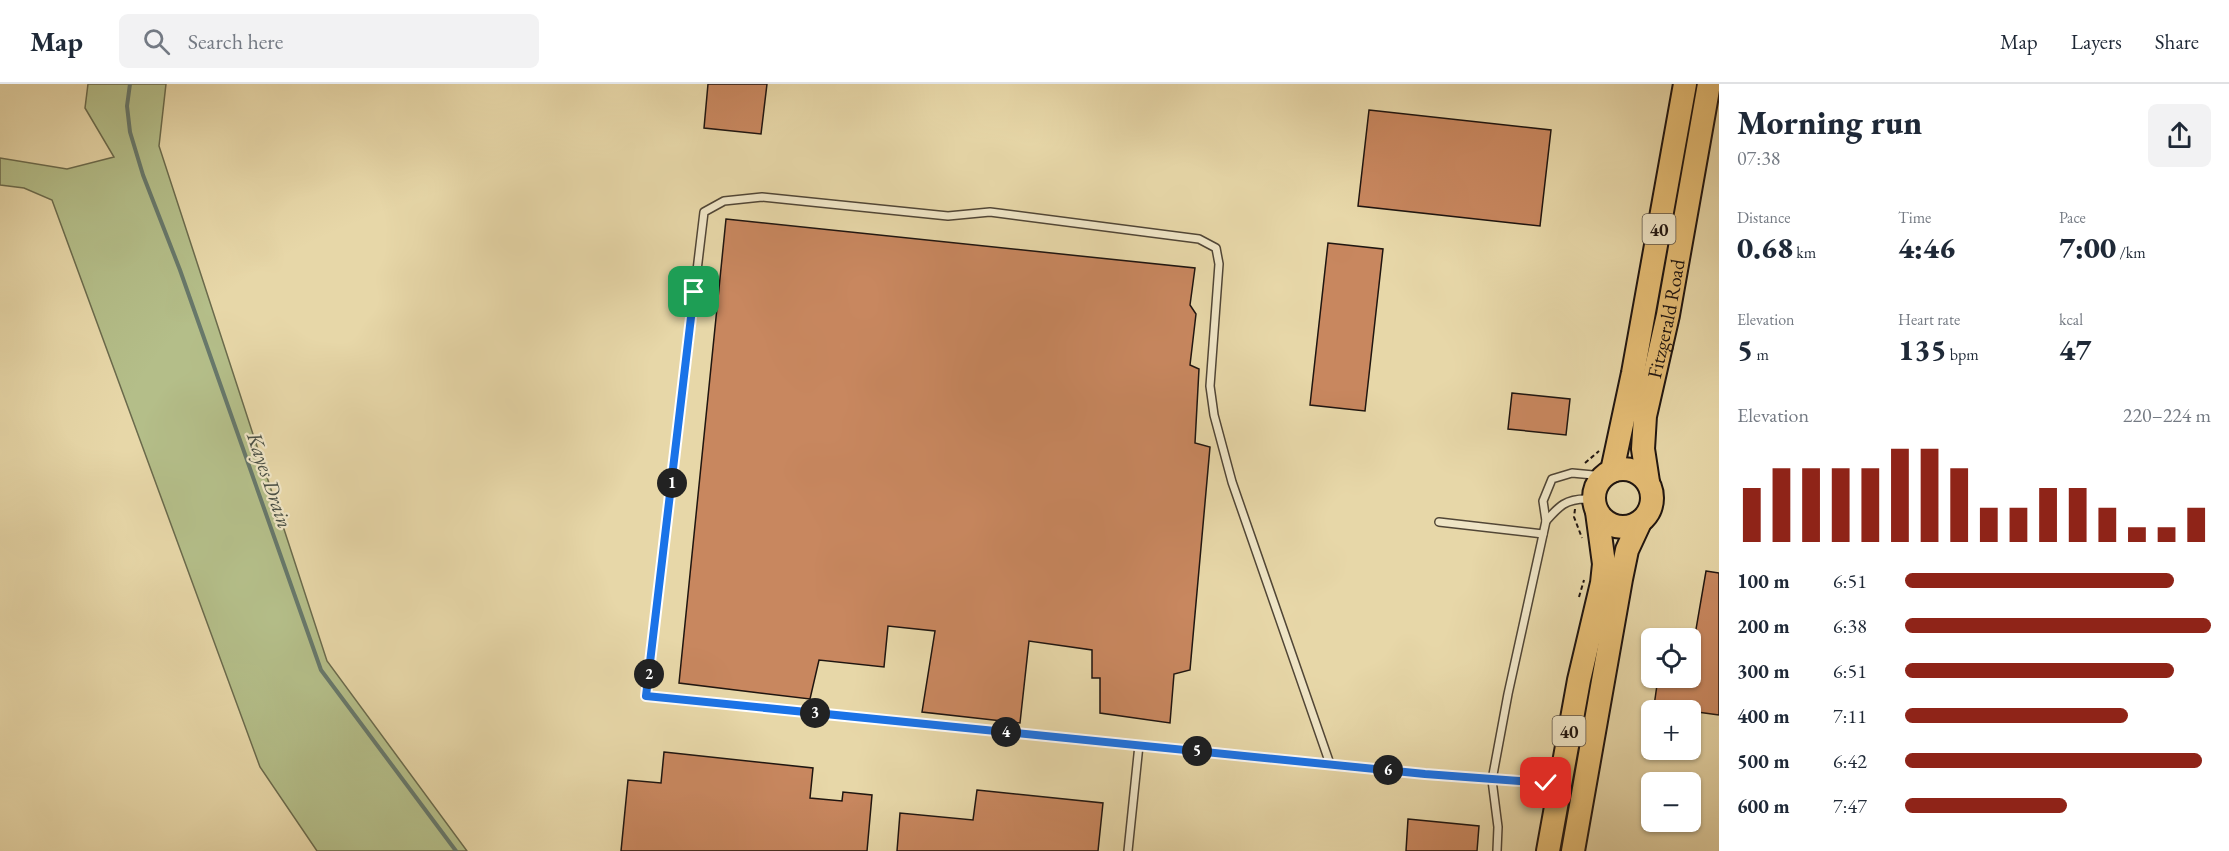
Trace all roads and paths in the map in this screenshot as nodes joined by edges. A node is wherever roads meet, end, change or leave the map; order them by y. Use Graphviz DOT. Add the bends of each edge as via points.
graph roads {
  1 [pos="1685,84"];
  2 [pos="1709,84"];
  3 [pos="1608,473"];
  4 [pos="1648,482"];
  5 [pos="1596,510"];
  6 [pos="1546,521"];
  7 [pos="1438,522"];
  8 [pos="1640,522"];
  9 [pos="1543,534"];
  10 [pos="1139,745"];
  11 [pos="1330,764"];
  12 [pos="1492,780"];
  13 [pos="1559,786"];
  14 [pos="1128,851"];
  15 [pos="1497,851"];
  16 [pos="1548,851"];
  17 [pos="1573,851"];
  1 -- 3 [label="main road, Fitzgerald Road / 40" via="1633,374"];
  2 -- 4 [label="main road, Fitzgerald Road / 40" via="1668,315 1644,416"];
  3 -- 4 [label="main road" via="1628,469"];
  3 -- 5 [label="main road, 40" via="1594,490"];
  3 -- 6 [label="lane" via="1572,473 1551,479 1543,501"];
  4 -- 8 [label="main road, 40" via="1653,499 1647,516"];
  5 -- 6 [label="lane" via="1586,499 1572,499"];
  5 -- 8 [label="main road" via="1612,525 1622,527"];
  5 -- 13 [label="main road, 40" via="1604,564 1602,583"];
  6 -- 9 [label="lane"];
  7 -- 9 [label="lane"];
  8 -- 17 [label="main road, 40" via="1628,550 1617,600"];
  9 -- 12 [label="lane"];
  10 -- 11 [label="lane"];
  10 -- 11 [label="lane" via="646,696 704,212 724,201 762,197 948,216 990,212 1199,239 1216,248 1219,264 1210,386 1214,415 1232,482"];
  10 -- 14 [label="lane"];
  11 -- 12 [label="lane"];
  12 -- 13 [label="lane"];
  12 -- 15 [label="lane"];
  13 -- 16 [label="main road, 40"];
}
